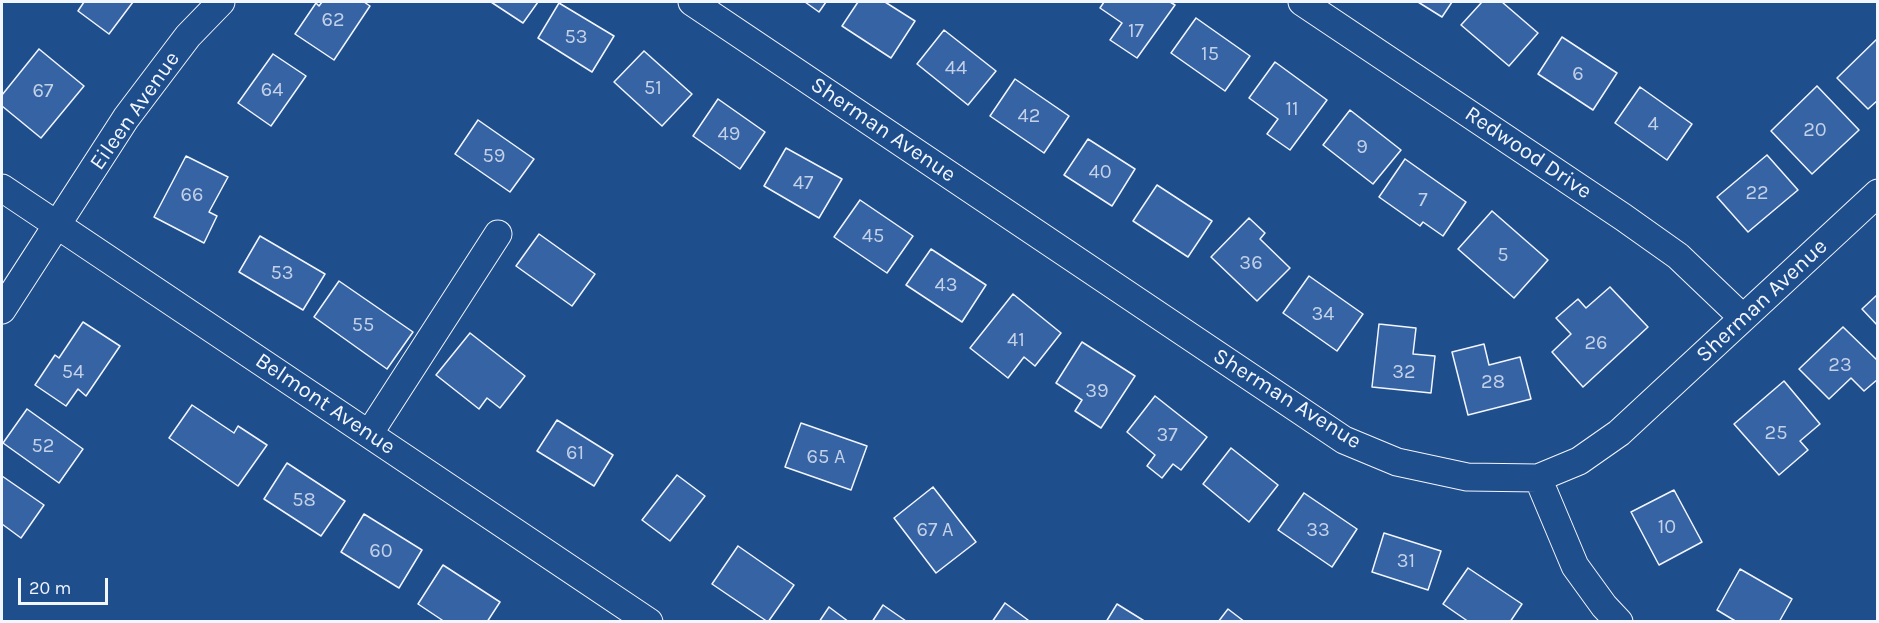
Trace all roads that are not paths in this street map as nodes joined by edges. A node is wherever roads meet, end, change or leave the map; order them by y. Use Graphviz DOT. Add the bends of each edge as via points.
graph roads {
  1 [pos="220,2"];
  2 [pos="692,2"];
  3 [pos="1302,2"];
  4 [pos="2,188"];
  5 [pos="1878,193"];
  6 [pos="57,225"];
  7 [pos="498,234"];
  8 [pos="2,310"];
  9 [pos="1743,318"];
  10 [pos="369,434"];
  11 [pos="1538,478"];
  12 [pos="649,621"];
  13 [pos="1619,621"];
  1 -- 6 [label="street, Eileen Avenue" via="188,36 126,118"];
  2 -- 11 [label="street, Sherman Avenue" via="1344,440 1397,462 1467,477"];
  3 -- 9 [label="street, Redwood Drive" via="1678,256"];
  4 -- 6 [label="street, Belmont Avenue"];
  5 -- 9 [label="street, Sherman Avenue"];
  6 -- 8 [label="street, Eileen Avenue"];
  6 -- 10 [label="street, Belmont Avenue"];
  7 -- 10 [label="street"];
  9 -- 11 [label="street, Sherman Avenue" via="1619,433 1579,461"];
  10 -- 12 [label="street, Belmont Avenue"];
  11 -- 13 [label="street" via="1575,566"];
}
